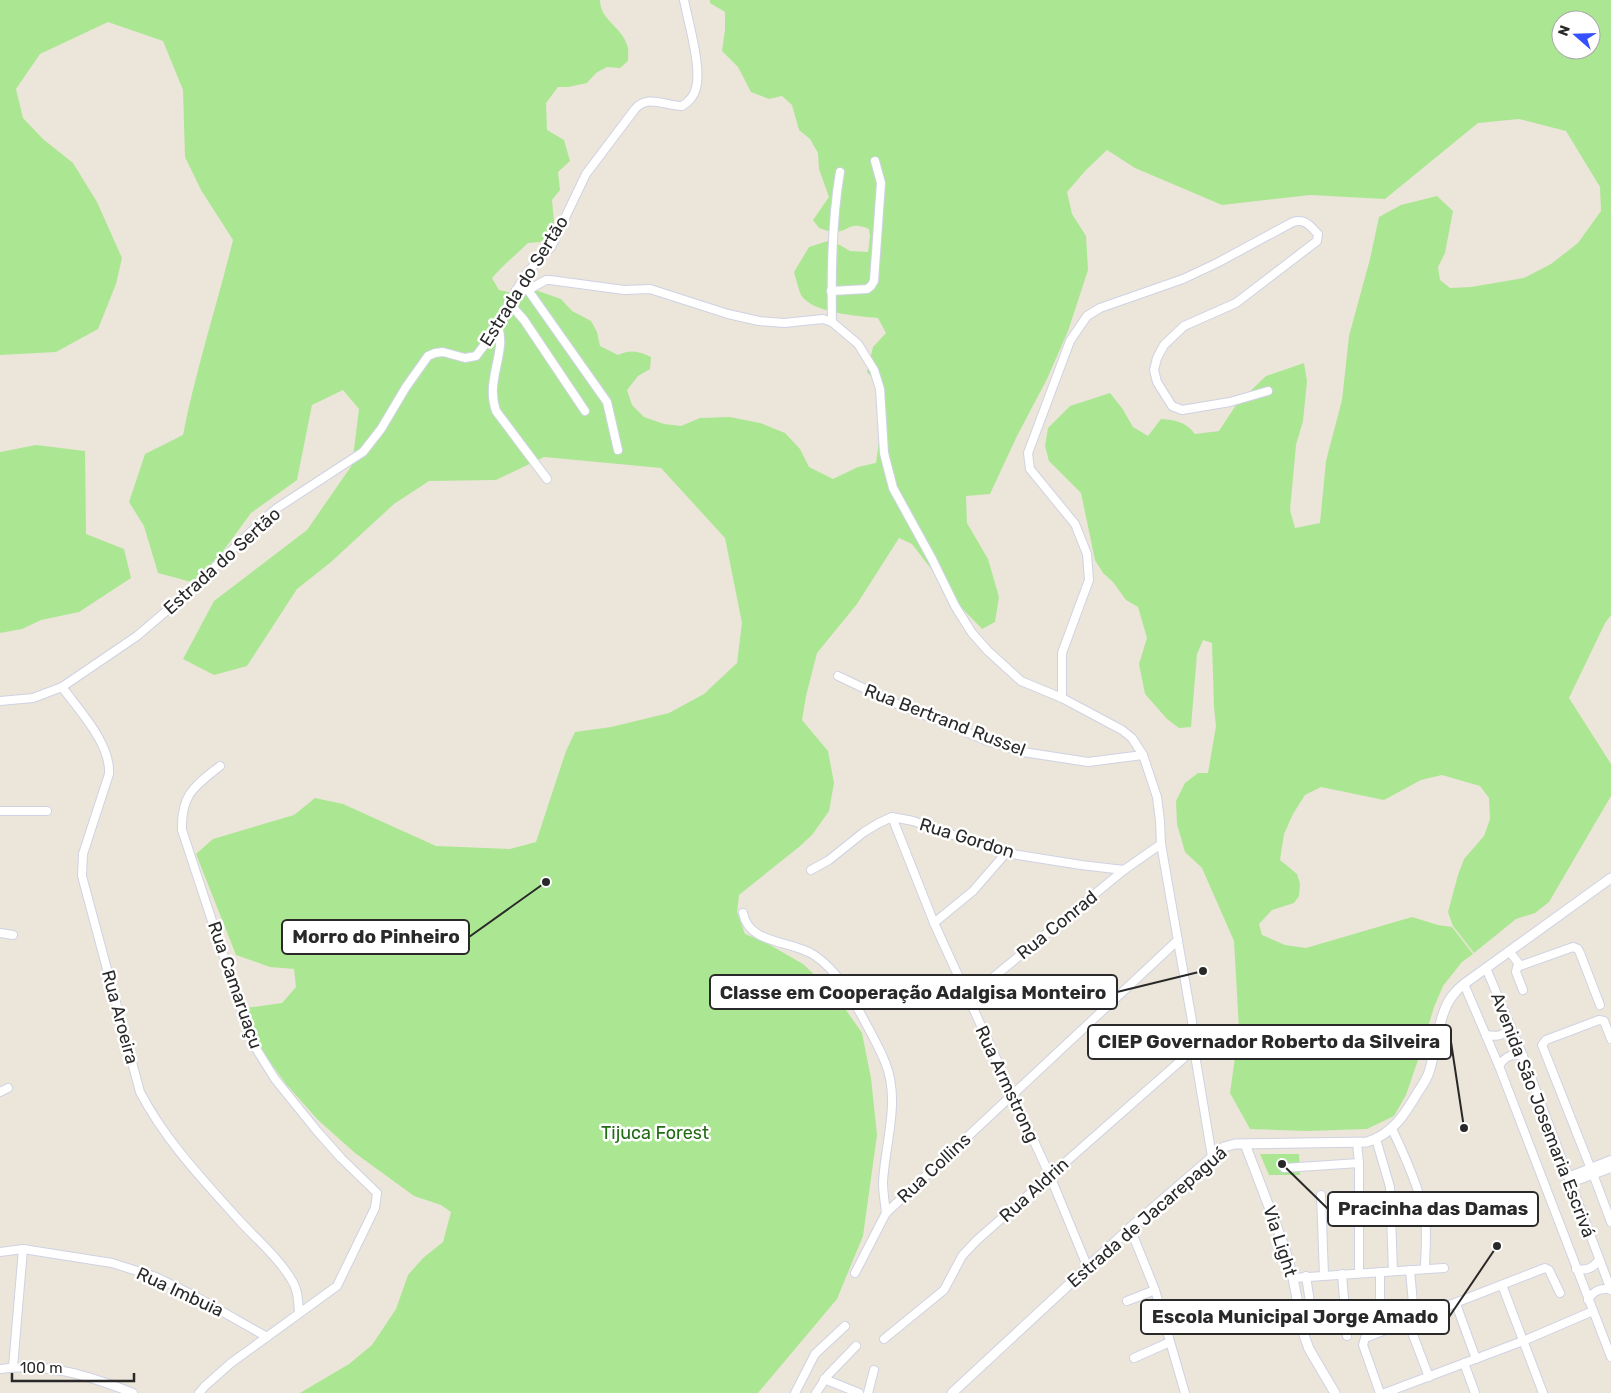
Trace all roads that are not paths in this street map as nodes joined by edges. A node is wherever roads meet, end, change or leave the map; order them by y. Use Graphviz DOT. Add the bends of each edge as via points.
graph roads {
  1 [pos="684,0"];
  2 [pos="875,161"];
  3 [pos="840,172"];
  4 [pos="516,290"];
  5 [pos="528,290"];
  6 [pos="831,290"];
  7 [pos="509,302"];
  8 [pos="832,322"];
  9 [pos="498,327"];
  10 [pos="1268,391"];
  11 [pos="585,410"];
  12 [pos="618,450"];
  13 [pos="547,479"];
  14 [pos="838,676"];
  15 [pos="62,687"];
  16 [pos="1062,698"];
  17 [pos="0,701"];
  18 [pos="1144,755"];
  19 [pos="220,766"];
  20 [pos="0,811"];
  21 [pos="47,811"];
  22 [pos="892,817"];
  23 [pos="1161,844"];
  24 [pos="1006,853"];
  25 [pos="811,870"];
  26 [pos="1124,870"];
  27 [pos="1611,878"];
  28 [pos="743,913"];
  29 [pos="934,923"];
  30 [pos="0,933"];
  31 [pos="12,935"];
  32 [pos="1178,940"];
  33 [pos="1509,951"];
  34 [pos="1520,965"];
  35 [pos="1486,968"];
  36 [pos="1464,984"];
  37 [pos="1523,990"];
  38 [pos="968,998"];
  39 [pos="1600,1005"];
  40 [pos="1511,1026"];
  41 [pos="1486,1035"];
  42 [pos="1611,1039"];
  43 [pos="1194,1049"];
  44 [pos="1523,1056"];
  45 [pos="1499,1066"];
  46 [pos="8,1088"];
  47 [pos="0,1092"];
  48 [pos="1012,1094"];
  49 [pos="1392,1129"];
  50 [pos="1376,1139"];
  51 [pos="1357,1143"];
  52 [pos="1244,1144"];
  53 [pos="1212,1157"];
  54 [pos="1611,1160"];
  55 [pos="1358,1163"];
  56 [pos="1284,1168"];
  57 [pos="1611,1168"];
  58 [pos="1592,1172"];
  59 [pos="1050,1176"];
  60 [pos="1569,1180"];
  61 [pos="1321,1195"];
  62 [pos="886,1213"];
  63 [pos="1611,1222"];
  64 [pos="1130,1228"];
  65 [pos="23,1249"];
  66 [pos="0,1252"];
  67 [pos="1599,1260"];
  68 [pos="1088,1268"];
  69 [pos="1444,1268"];
  70 [pos="1425,1269"];
  71 [pos="1576,1269"];
  72 [pos="1410,1270"];
  73 [pos="1393,1271"];
  74 [pos="1380,1272"];
  75 [pos="855,1273"];
  76 [pos="1359,1273"];
  77 [pos="1342,1274"];
  78 [pos="1324,1275"];
  79 [pos="1306,1276"];
  80 [pos="1293,1278"];
  81 [pos="1502,1285"];
  82 [pos="1155,1290"];
  83 [pos="1611,1290"];
  84 [pos="1560,1293"];
  85 [pos="1588,1300"];
  86 [pos="1126,1301"];
  87 [pos="1456,1304"];
  88 [pos="1592,1311"];
  89 [pos="299,1312"];
  90 [pos="1414,1315"];
  91 [pos="1313,1322"];
  92 [pos="1408,1322"];
  93 [pos="1380,1325"];
  94 [pos="845,1326"];
  95 [pos="1347,1336"];
  96 [pos="267,1337"];
  97 [pos="884,1339"];
  98 [pos="1523,1341"];
  99 [pos="1170,1342"];
  100 [pos="856,1346"];
  101 [pos="1611,1357"];
  102 [pos="1134,1358"];
  103 [pos="1476,1359"];
  104 [pos="1464,1363"];
  105 [pos="13,1367"];
  106 [pos="0,1369"];
  107 [pos="874,1370"];
  108 [pos="1429,1377"];
  109 [pos="824,1379"];
  110 [pos="1406,1390"];
  111 [pos="133,1393"];
  112 [pos="199,1393"];
  113 [pos="795,1393"];
  114 [pos="816,1393"];
  115 [pos="859,1393"];
  116 [pos="868,1393"];
  117 [pos="952,1393"];
  118 [pos="1186,1393"];
  119 [pos="1335,1393"];
  120 [pos="1380,1393"];
  121 [pos="1385,1393"];
  122 [pos="1475,1393"];
  123 [pos="1543,1393"];
  1 -- 4 [label="street, Estrada do Sertão" via="694,44 697,78 692,97 682,106 647,101 639,104 586,174 551,247"];
  2 -- 6 [label="street" via="881,183 874,281 867,289"];
  3 -- 6 [label="street"];
  4 -- 5 [label="street"];
  4 -- 7 [label="street, Estrada do Sertão"];
  5 -- 8 [label="street" via="546,280 624,290 650,289 759,321 784,323 823,319"];
  5 -- 12 [label="street" via="607,402"];
  6 -- 8 [label="street"];
  7 -- 9 [label="street, Estrada do Sertão"];
  7 -- 11 [label="street"];
  8 -- 16 [label="street" via="858,344 874,370 880,389 884,454 893,488 955,606 972,633 1012,674"];
  9 -- 13 [label="street" via="501,338 492,382 493,403"];
  9 -- 15 [label="street, Estrada do Sertão" via="476,356 465,358 443,352 428,356 363,452 277,508 137,636"];
  10 -- 16 [label="street" via="1230,402 1182,410 1172,406 1157,382 1154,370 1164,345 1184,326 1236,303 1318,241 1318,234 1305,221 1293,222 1183,279 1100,308 1087,316 1070,341 1028,453 1030,469 1075,524 1087,554 1089,580 1062,653"];
  14 -- 18 [label="street, Rua Bertrand Russel" via="897,704 1023,752 1088,762"];
  15 -- 17 [label="street" via="33,698"];
  15 -- 89 [label="street, Rua Aroeira" via="93,729 108,759 109,774 83,854 82,876 140,1092 171,1143 291,1278 298,1292"];
  16 -- 18 [label="street" via="1122,730"];
  18 -- 23 [label="street" via="1157,797"];
  19 -- 89 [label="street, Rua Camaruaçu" via="192,788 181,816 182,830 252,1042 275,1079 311,1123 377,1193 375,1208 337,1286"];
  20 -- 21 [label="street"];
  22 -- 24 [label="street, Rua Gordon"];
  22 -- 25 [label="street" via="864,832"];
  22 -- 29 [label="street, Rua Armstrong"];
  23 -- 26 [label="street"];
  23 -- 32 [label="street"];
  24 -- 26 [label="street, Rua Gordon"];
  24 -- 29 [label="street" via="973,891"];
  26 -- 38 [label="street, Rua Conrad"];
  27 -- 33 [label="street, Estrada de Jacarepaguá"];
  28 -- 62 [label="street, Rua Collins" via="751,930 800,948 829,967 842,982 885,1061 892,1088 884,1182"];
  29 -- 38 [label="street, Rua Armstrong"];
  30 -- 31 [label="street"];
  32 -- 43 [label="street"];
  32 -- 48 [label="street, Rua Collins"];
  33 -- 34 [label="street"];
  33 -- 35 [label="street, Estrada de Jacarepaguá"];
  34 -- 37 [label="street" via="1516,972"];
  34 -- 39 [label="street" via="1576,948"];
  35 -- 36 [label="street, Estrada de Jacarepaguá"];
  35 -- 40 [label="street, Avenida São Josemaria Escrivá"];
  36 -- 41 [label="street, Avenida São Josemaria Escrivá"];
  36 -- 49 [label="street, Estrada de Jacarepaguá" via="1446,1006 1429,1074"];
  38 -- 48 [label="street, Rua Armstrong"];
  40 -- 41 [label="street" via="1500,1036"];
  40 -- 44 [label="street, Avenida São Josemaria Escrivá"];
  41 -- 45 [label="street, Avenida São Josemaria Escrivá"];
  42 -- 58 [label="street" via="1604,1021 1599,1020 1546,1040 1542,1045"];
  43 -- 53 [label="street"];
  43 -- 59 [label="street, Rua Aldrin"];
  44 -- 45 [label="street" via="1505,1057"];
  44 -- 60 [label="street, Avenida São Josemaria Escrivá"];
  45 -- 71 [label="street, Avenida São Josemaria Escrivá"];
  46 -- 47 [label="street"];
  48 -- 59 [label="street, Rua Armstrong"];
  48 -- 62 [label="street, Rua Collins"];
  49 -- 50 [label="street, Estrada de Jacarepaguá"];
  49 -- 70 [label="street" via="1424,1212"];
  50 -- 51 [label="street, Estrada de Jacarepaguá"];
  50 -- 73 [label="street" via="1390,1186"];
  51 -- 52 [label="street, Estrada de Jacarepaguá"];
  51 -- 55 [label="street"];
  52 -- 53 [label="street, Estrada de Jacarepaguá" via="1229,1145"];
  52 -- 80 [label="street, Via Light" via="1284,1246"];
  53 -- 64 [label="street, Estrada de Jacarepaguá"];
  54 -- 58 [label="street"];
  55 -- 56 [label="street"];
  55 -- 76 [label="street"];
  57 -- 58 [label="street"];
  58 -- 60 [label="street"];
  58 -- 63 [label="street"];
  59 -- 68 [label="street, Rua Armstrong"];
  59 -- 97 [label="street, Rua Aldrin" via="962,1256 944,1290"];
  60 -- 67 [label="street, Avenida São Josemaria Escrivá"];
  61 -- 78 [label="street"];
  62 -- 75 [label="street"];
  64 -- 68 [label="street, Estrada de Jacarepaguá"];
  64 -- 82 [label="street"];
  65 -- 66 [label="street, Rua Imbuia"];
  65 -- 96 [label="street, Rua Imbuia" via="112,1263 156,1278"];
  65 -- 105 [label="street"];
  67 -- 71 [label="street" via="1590,1268"];
  67 -- 83 [label="street, Avenida São Josemaria Escrivá"];
  68 -- 117 [label="street, Estrada de Jacarepaguá"];
  69 -- 70 [label="street"];
  70 -- 72 [label="street"];
  71 -- 85 [label="street, Avenida São Josemaria Escrivá"];
  72 -- 73 [label="street"];
  72 -- 90 [label="street"];
  73 -- 74 [label="street"];
  74 -- 76 [label="street"];
  74 -- 93 [label="street"];
  76 -- 77 [label="street"];
  77 -- 78 [label="street"];
  77 -- 95 [label="street"];
  78 -- 79 [label="street"];
  79 -- 80 [label="street"];
  79 -- 91 [label="street"];
  80 -- 119 [label="street, Via Light" via="1304,1336"];
  81 -- 84 [label="street" via="1546,1268"];
  81 -- 87 [label="street"];
  81 -- 98 [label="street"];
  82 -- 86 [label="street"];
  82 -- 99 [label="street"];
  83 -- 85 [label="street" via="1597,1290"];
  85 -- 88 [label="street, Avenida São Josemaria Escrivá"];
  87 -- 92 [label="street"];
  87 -- 103 [label="street"];
  88 -- 98 [label="street"];
  88 -- 101 [label="street, Avenida São Josemaria Escrivá"];
  89 -- 96 [label="street"];
  92 -- 108 [label="street"];
  92 -- 120 [label="street" via="1364,1340"];
  94 -- 113 [label="street" via="815,1354"];
  96 -- 112 [label="street" via="231,1363"];
  98 -- 103 [label="street"];
  98 -- 123 [label="street"];
  99 -- 102 [label="street"];
  99 -- 118 [label="street"];
  100 -- 109 [label="street"];
  103 -- 104 [label="street"];
  104 -- 108 [label="street"];
  104 -- 122 [label="street"];
  105 -- 106 [label="street"];
  105 -- 111 [label="street" via="74,1372"];
  107 -- 116 [label="street"];
  108 -- 110 [label="street"];
  109 -- 114 [label="street"];
  109 -- 115 [label="street"];
  110 -- 121 [label="street"];
}
